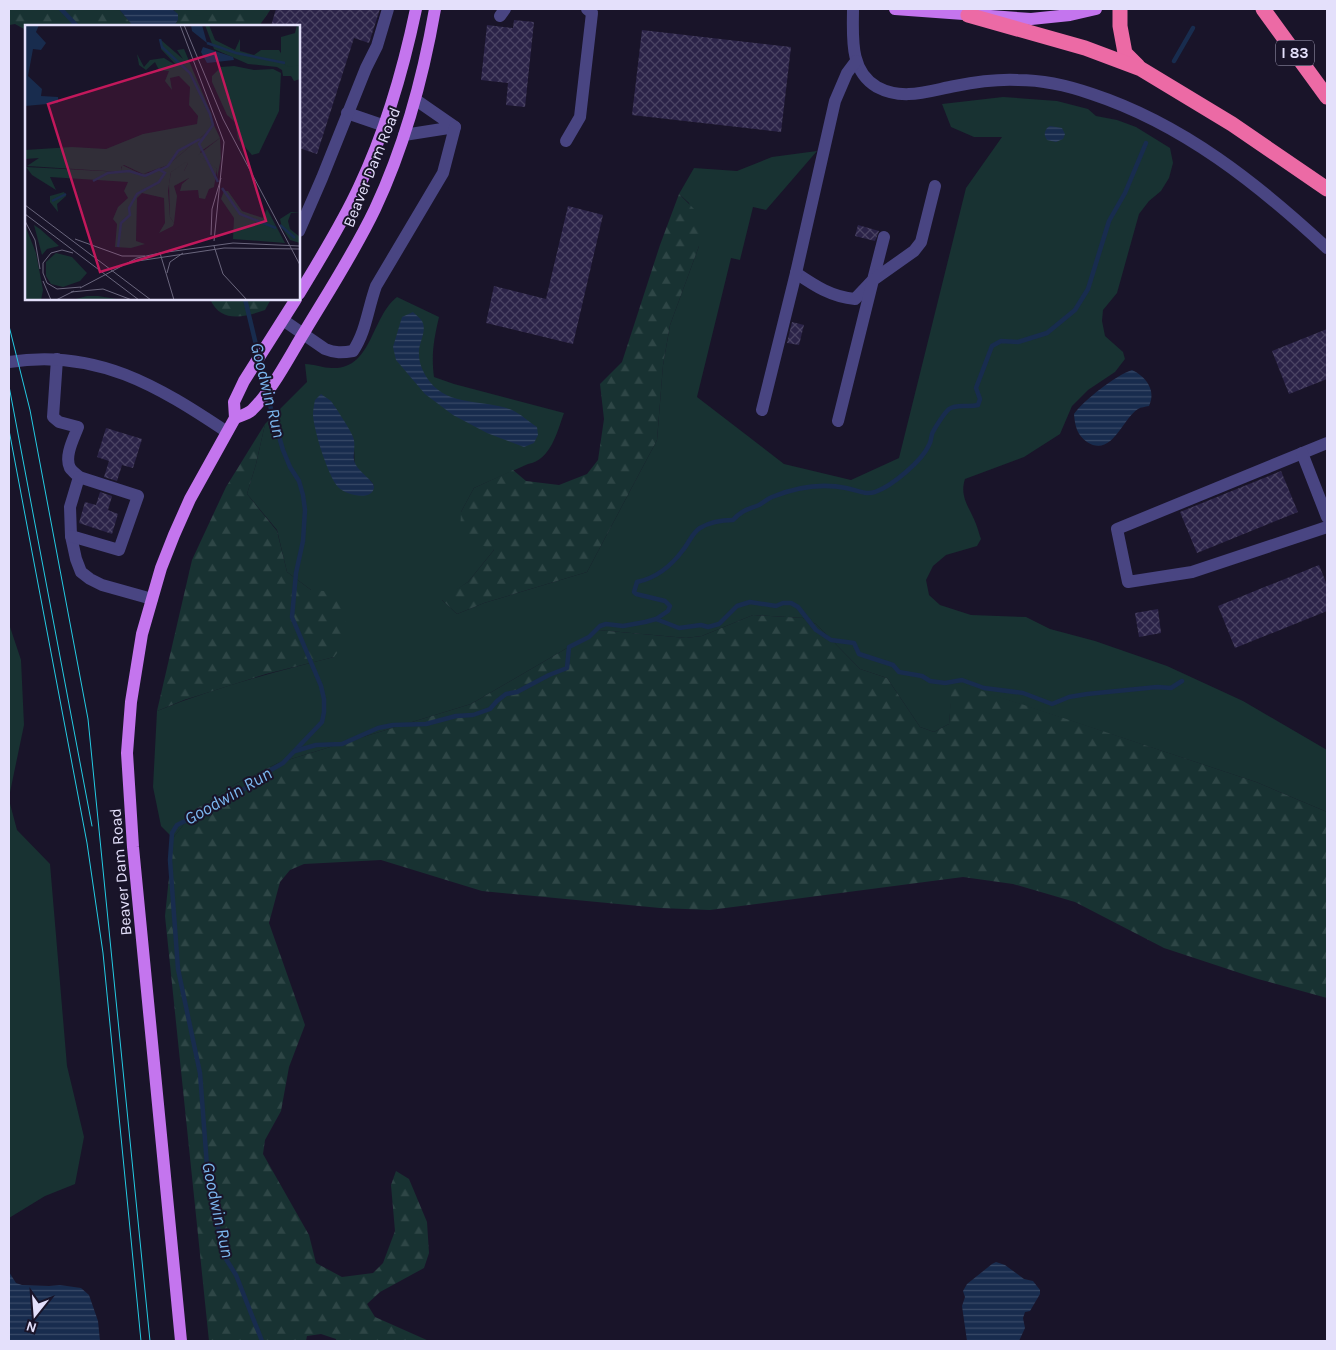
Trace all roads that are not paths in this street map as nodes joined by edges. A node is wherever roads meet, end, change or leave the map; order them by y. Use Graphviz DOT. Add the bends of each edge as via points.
graph roads {
  1 [pos="388,9"];
  2 [pos="416,9"];
  3 [pos="435,9"];
  4 [pos="587,9"];
  5 [pos="853,9"];
  6 [pos="894,9"];
  7 [pos="1096,9"];
  8 [pos="1120,9"];
  9 [pos="1263,9"];
  10 [pos="968,15"];
  11 [pos="856,61"];
  12 [pos="1141,69"];
  13 [pos="1327,97"];
  14 [pos="416,100"];
  15 [pos="348,113"];
  16 [pos="385,126"];
  17 [pos="455,127"];
  18 [pos="404,135"];
  19 [pos="566,141"];
  20 [pos="935,186"];
  21 [pos="1327,189"];
  22 [pos="300,229"];
  23 [pos="884,237"];
  24 [pos="1327,248"];
  25 [pos="796,273"];
  26 [pos="873,280"];
  27 [pos="300,292"];
  28 [pos="295,300"];
  29 [pos="283,320"];
  30 [pos="303,334"];
  31 [pos="58,359"];
  32 [pos="9,362"];
  33 [pos="762,410"];
  34 [pos="235,418"];
  35 [pos="838,421"];
  36 [pos="227,432"];
  37 [pos="1327,442"];
  38 [pos="1302,453"];
  39 [pos="79,477"];
  40 [pos="1322,490"];
  41 [pos="1327,517"];
  42 [pos="1327,527"];
  43 [pos="71,536"];
  44 [pos="152,599"];
  45 [pos="181,1341"];
  1 -- 15 [label="street" via="377,46"];
  2 -- 16 [label="main road, Beaver Dam Road" via="407,53"];
  3 -- 14 [label="main road, Beaver Dam Road"];
  4 -- 19 [label="street" via="592,13 580,118"];
  5 -- 11 [label="street" via="852,44"];
  6 -- 10 [label="main road"];
  7 -- 10 [label="main road" via="1031,19"];
  8 -- 12 [label="highway" via="1125,53"];
  9 -- 13 [label="highway, I 83"];
  10 -- 12 [label="highway" via="1085,48"];
  11 -- 24 [label="street" via="864,76 877,86 907,95 954,86 1019,80 1064,86 1115,102 1149,116 1235,170"];
  11 -- 25 [label="street" via="835,101"];
  12 -- 21 [label="highway" via="1232,124"];
  14 -- 17 [label="street"];
  14 -- 18 [label="main road, Beaver Dam Road"];
  15 -- 16 [label="street"];
  15 -- 22 [label="street"];
  16 -- 27 [label="main road, Beaver Dam Road" via="348,209"];
  17 -- 18 [label="street"];
  17 -- 30 [label="street" via="443,173 376,286 362,335 353,351 333,352"];
  18 -- 30 [label="main road, Beaver Dam Road" via="375,208"];
  20 -- 26 [label="street" via="921,242 914,251"];
  23 -- 26 [label="street"];
  25 -- 26 [label="street" via="824,291 843,298 855,298"];
  25 -- 33 [label="street"];
  26 -- 35 [label="street"];
  28 -- 29 [label="main road, Beaver Dam Road"];
  29 -- 30 [label="street"];
  29 -- 34 [label="main road, Beaver Dam Road" via="244,381 234,402"];
  30 -- 34 [label="main road, Beaver Dam Road" via="263,396 250,411"];
  31 -- 32 [label="street"];
  31 -- 36 [label="street" via="89,363 137,378"];
  31 -- 39 [label="street" via="53,417 78,427 68,462"];
  34 -- 36 [label="main road, Beaver Dam Road"];
  36 -- 44 [label="main road, Beaver Dam Road" via="190,499 167,552"];
  37 -- 38 [label="street"];
  38 -- 40 [label="street"];
  38 -- 42 [label="street" via="1116,529 1128,582 1192,572"];
  39 -- 43 [label="street" via="70,507"];
  39 -- 43 [label="street" via="138,496 119,550"];
  40 -- 41 [label="street"];
  43 -- 44 [label="street" via="81,572 90,579"];
  44 -- 45 [label="main road, Beaver Dam Road" via="138,652 131,702 128,779"];
}
